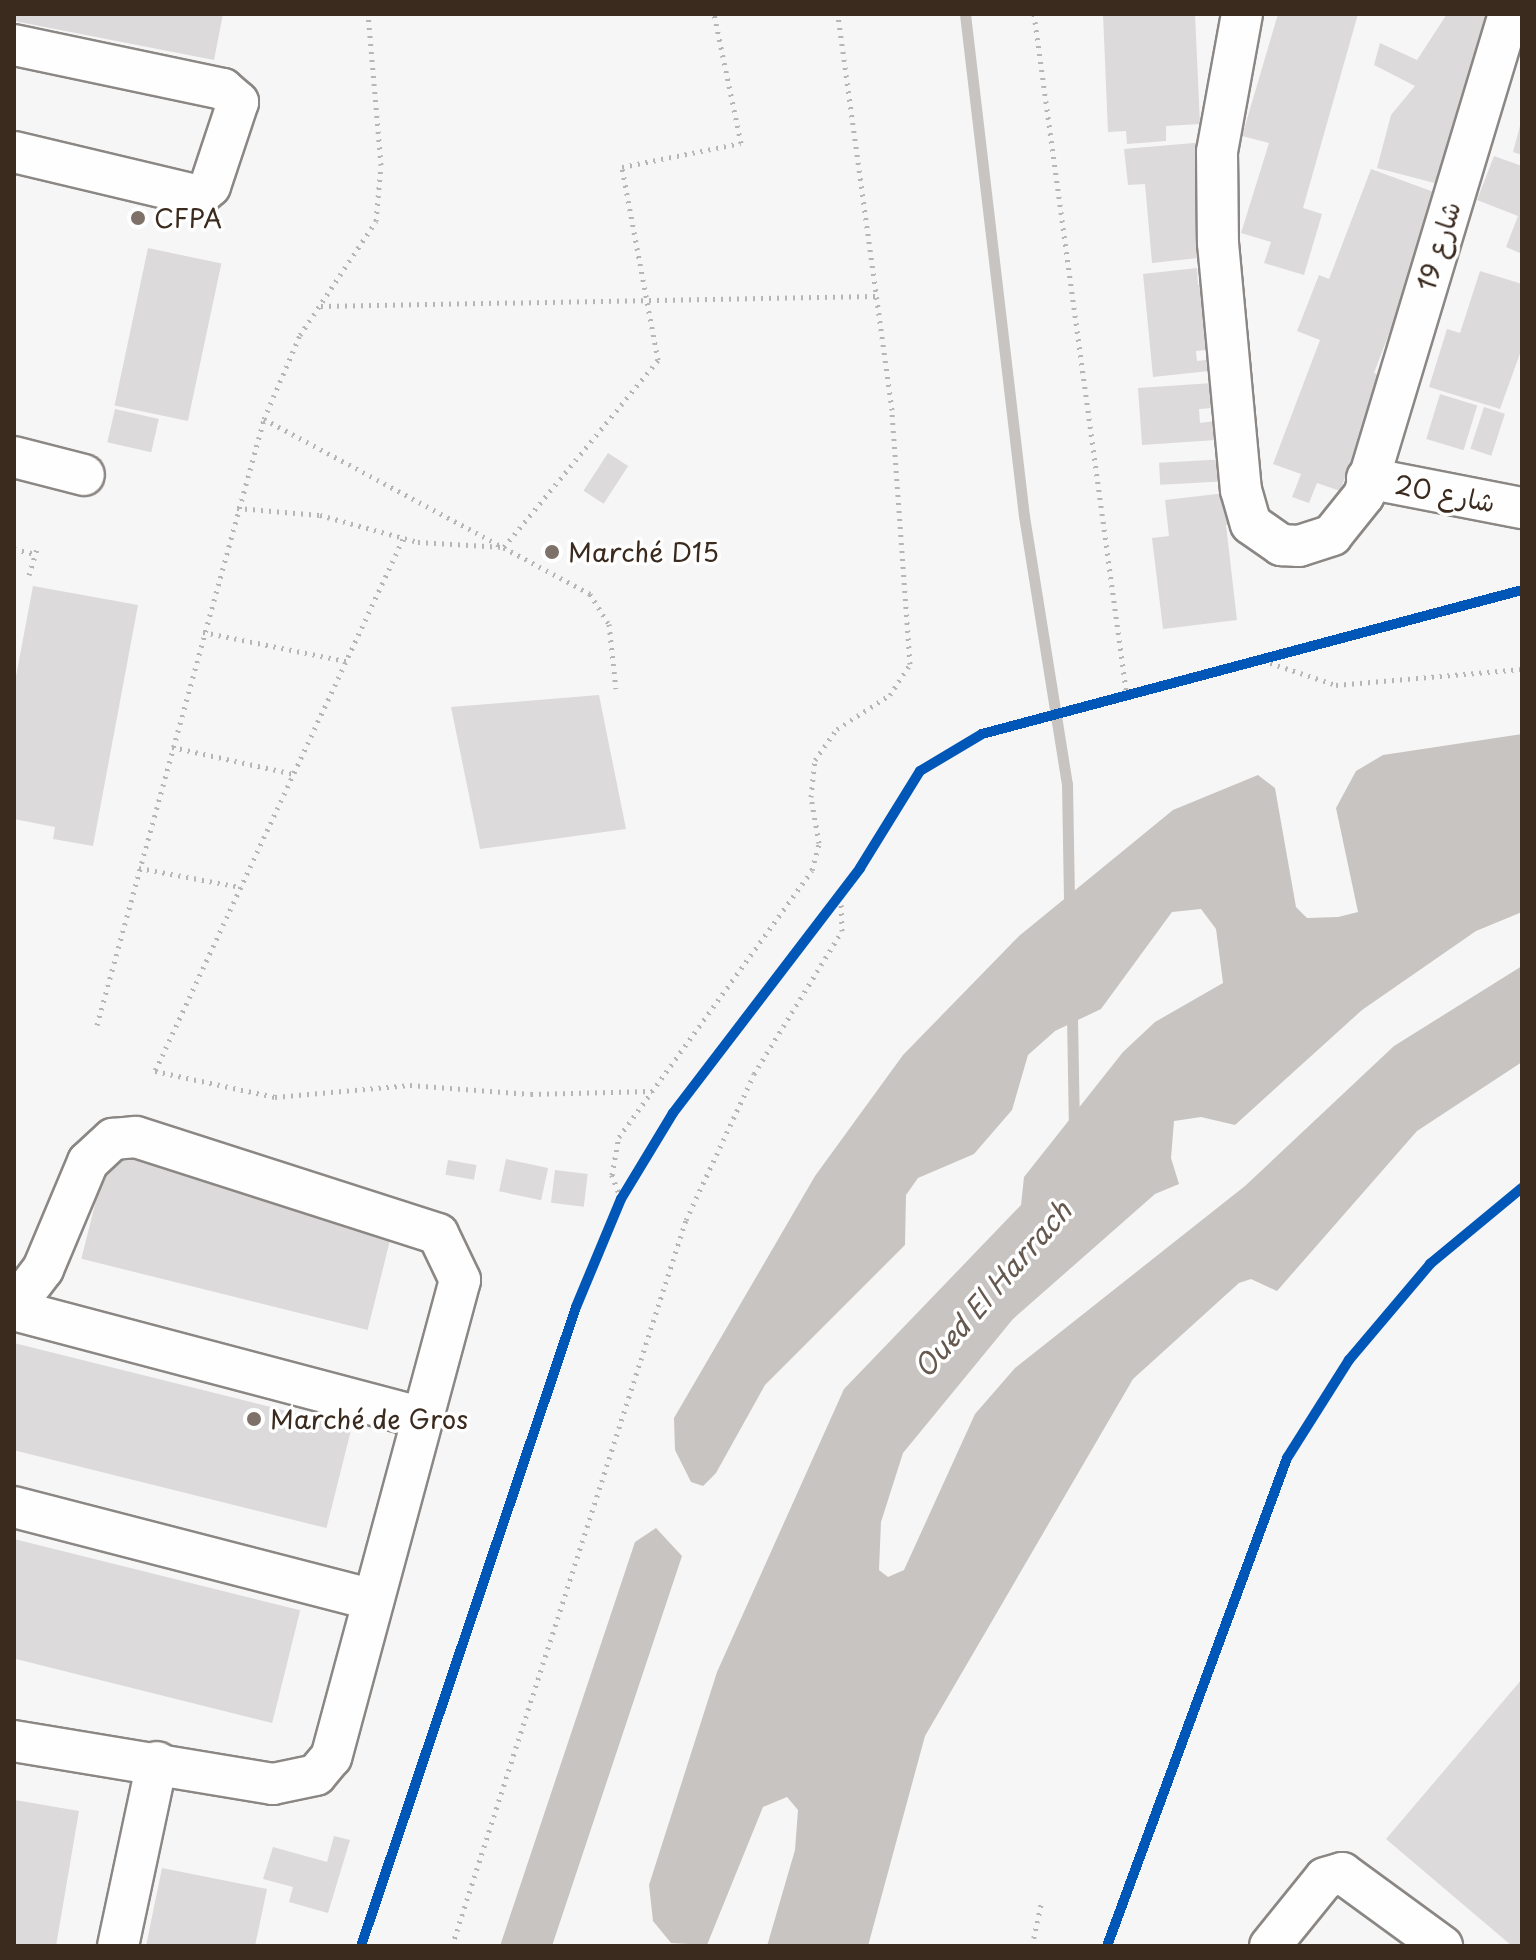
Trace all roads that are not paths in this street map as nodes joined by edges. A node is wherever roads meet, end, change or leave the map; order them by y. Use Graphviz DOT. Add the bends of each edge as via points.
graph roads {
  1 [pos="1242,14"];
  2 [pos="1509,14"];
  3 [pos="14,45"];
  4 [pos="14,152"];
  5 [pos="14,457"];
  6 [pos="84,475"];
  7 [pos="1367,478"];
  8 [pos="1522,508"];
  9 [pos="14,1308"];
  10 [pos="422,1418"];
  11 [pos="14,1507"];
  12 [pos="373,1600"];
  13 [pos="14,1741"];
  14 [pos="157,1762"];
  15 [pos="118,1946"];
  16 [pos="1270,1946"];
  17 [pos="1442,1946"];
  1 -- 7 [label="street, شارع 19" via="1225,83 1217,167 1243,508 1265,537 1308,544 1345,524"];
  2 -- 7 [label="street, شارع 19"];
  3 -- 4 [label="street" via="223,89 238,102 210,186 199,196"];
  5 -- 6 [label="street"];
  7 -- 8 [label="street, شارع 20"];
  9 -- 10 [label="street"];
  9 -- 10 [label="street" via="43,1269 98,1146 136,1137 438,1234 460,1280"];
  10 -- 12 [label="street"];
  11 -- 12 [label="street"];
  12 -- 14 [label="street" via="331,1757 316,1775 273,1784"];
  13 -- 14 [label="street"];
  14 -- 15 [label="street"];
  16 -- 17 [label="street" via="1325,1878 1342,1873"];
}
